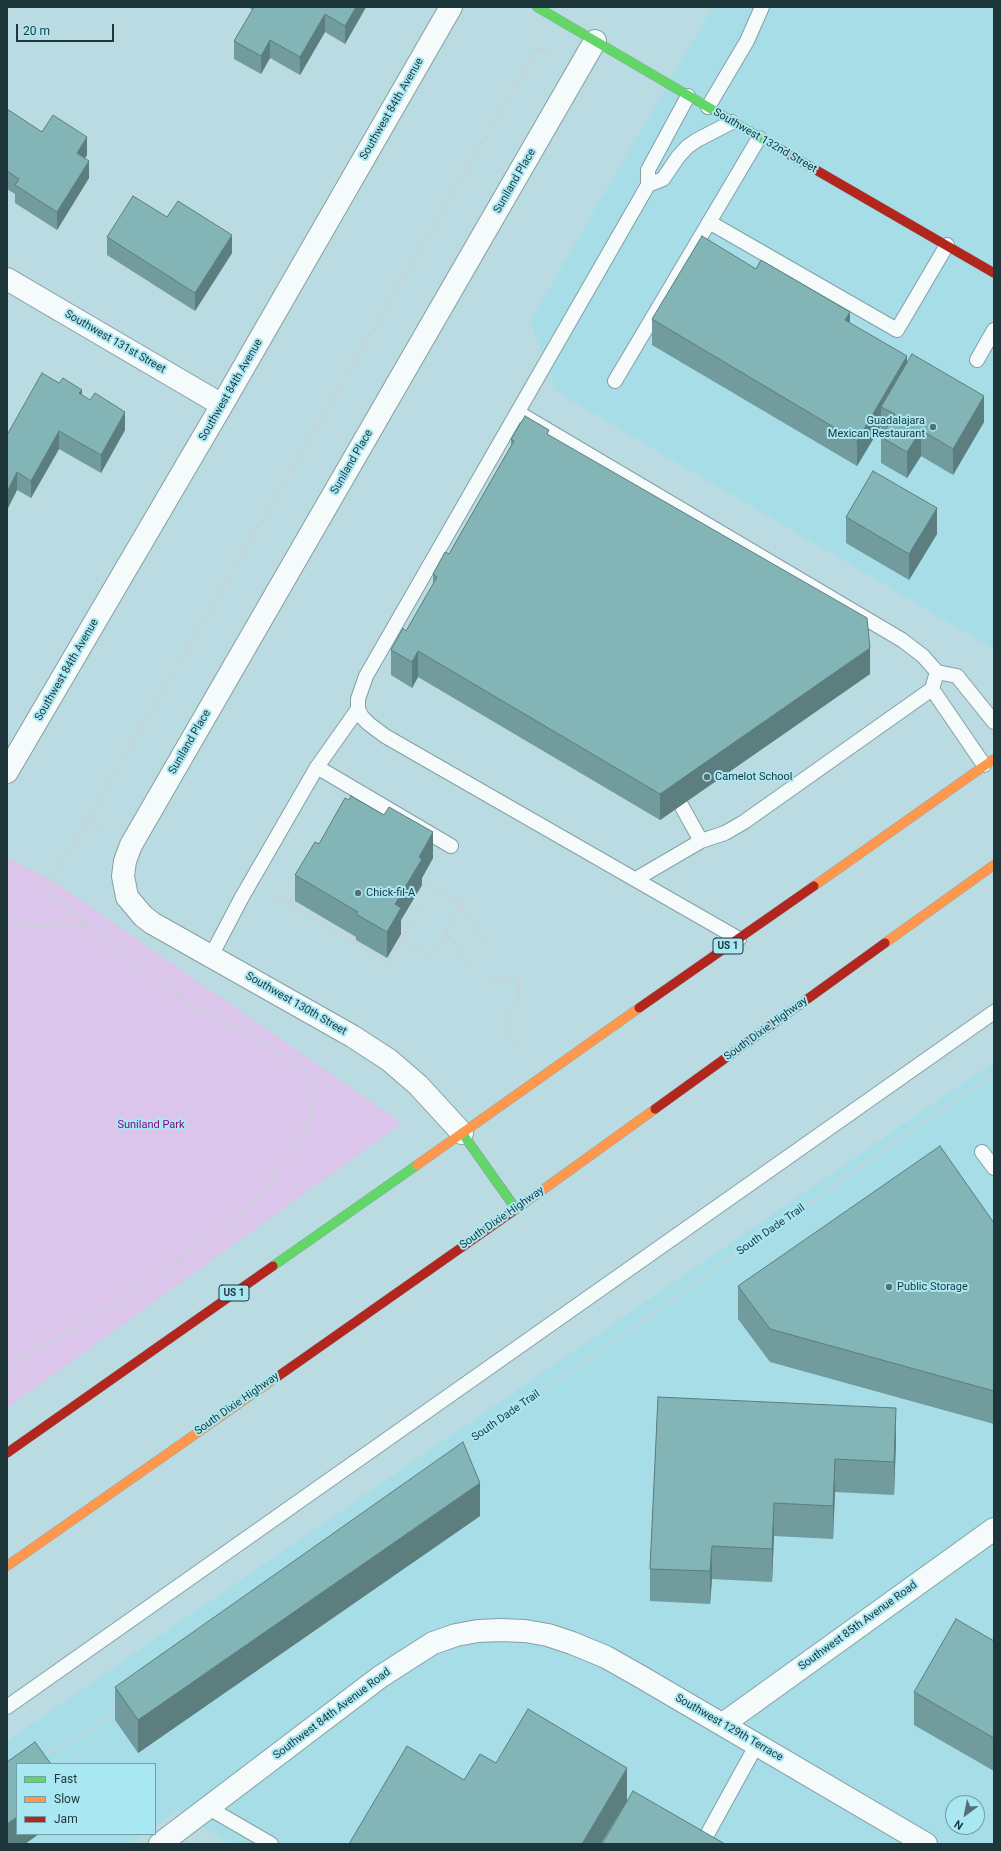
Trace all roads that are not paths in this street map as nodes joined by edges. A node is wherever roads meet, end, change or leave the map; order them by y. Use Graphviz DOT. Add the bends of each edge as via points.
graph roads {
  1 [pos="451,7"];
  2 [pos="537,7"];
  3 [pos="762,7"];
  4 [pos="595,41"];
  5 [pos="688,96"];
  6 [pos="708,107"];
  7 [pos="732,122"];
  8 [pos="759,138"];
  9 [pos="648,185"];
  10 [pos="709,222"];
  11 [pos="947,245"];
  12 [pos="994,273"];
  13 [pos="7,279"];
  14 [pos="994,330"];
  15 [pos="977,360"];
  16 [pos="616,381"];
  17 [pos="222,405"];
  18 [pos="517,412"];
  19 [pos="823,592"];
  20 [pos="815,606"];
  21 [pos="938,672"];
  22 [pos="932,689"];
  23 [pos="358,709"];
  24 [pos="994,722"];
  25 [pos="989,762"];
  26 [pos="317,767"];
  27 [pos="7,772"];
  28 [pos="681,805"];
  29 [pos="701,841"];
  30 [pos="451,846"];
  31 [pos="994,865"];
  32 [pos="636,879"];
  33 [pos="124,886"];
  34 [pos="739,939"];
  35 [pos="211,956"];
  36 [pos="994,1012"];
  37 [pos="462,1133"];
  38 [pos="982,1152"];
  39 [pos="994,1168"];
  40 [pos="516,1209"];
  41 [pos="7,1453"];
  42 [pos="994,1529"];
  43 [pos="7,1566"];
  44 [pos="524,1631"];
  45 [pos="7,1707"];
  46 [pos="723,1724"];
  47 [pos="757,1744"];
  48 [pos="207,1807"];
  49 [pos="167,1842"];
  50 [pos="271,1844"];
  51 [pos="702,1844"];
  52 [pos="926,1844"];
  1 -- 17 [label="street, Southwest 84th Avenue"];
  2 -- 4 [label="main road, Southwest 132nd Street"];
  3 -- 6 [label="lane" via="747,41"];
  4 -- 5 [label="main road, Southwest 132nd Street"];
  4 -- 33 [label="street, Suniland Place" via="131,845 125,861"];
  5 -- 6 [label="main road, Southwest 132nd Street"];
  5 -- 9 [label="lane" via="648,170"];
  6 -- 7 [label="main road, Southwest 132nd Street"];
  7 -- 8 [label="main road, Southwest 132nd Street"];
  7 -- 9 [label="lane" via="687,147 663,179"];
  8 -- 10 [label="lane"];
  8 -- 11 [label="main road, Southwest 132nd Street"];
  9 -- 18 [label="lane"];
  10 -- 11 [label="lane" via="897,330"];
  10 -- 16 [label="lane"];
  11 -- 12 [label="main road, Southwest 132nd Street"];
  13 -- 17 [label="street, Southwest 131st Street"];
  14 -- 15 [label="lane"];
  17 -- 27 [label="street, Southwest 84th Avenue"];
  18 -- 19 [label="lane"];
  18 -- 23 [label="lane" via="366,676 358,699"];
  19 -- 20 [label="lane"];
  19 -- 21 [label="lane" via="913,648"];
  21 -- 22 [label="lane"];
  21 -- 24 [label="lane" via="956,676"];
  22 -- 25 [label="lane"];
  22 -- 29 [label="lane" via="744,822 725,833"];
  23 -- 26 [label="lane"];
  23 -- 32 [label="lane" via="362,718 385,736"];
  25 -- 34 [label="main road, US 1"];
  26 -- 30 [label="lane"];
  26 -- 35 [label="lane"];
  28 -- 29 [label="lane"];
  29 -- 32 [label="lane"];
  31 -- 40 [label="main road, South Dixie Highway"];
  32 -- 34 [label="lane"];
  33 -- 35 [label="street, Southwest 130th Street" via="128,897 143,916"];
  34 -- 37 [label="main road, US 1"];
  35 -- 37 [label="street, Southwest 130th Street" via="390,1060 418,1085"];
  36 -- 45 [label="lane"];
  37 -- 40 [label="main road"];
  37 -- 41 [label="main road, US 1"];
  38 -- 39 [label="lane"];
  40 -- 43 [label="main road, South Dixie Highway"];
  42 -- 46 [label="street, Southwest 85th Avenue Road"];
  44 -- 46 [label="street, Southwest 129th Terrace" via="548,1635 606,1657"];
  44 -- 48 [label="street, Southwest 84th Avenue Road" via="478,1631 434,1643 380,1677"];
  46 -- 47 [label="street, Southwest 129th Terrace"];
  47 -- 51 [label="lane"];
  47 -- 52 [label="street, Southwest 129th Terrace"];
  48 -- 49 [label="street, Southwest 84th Avenue Road"];
  48 -- 50 [label="lane"];
}
